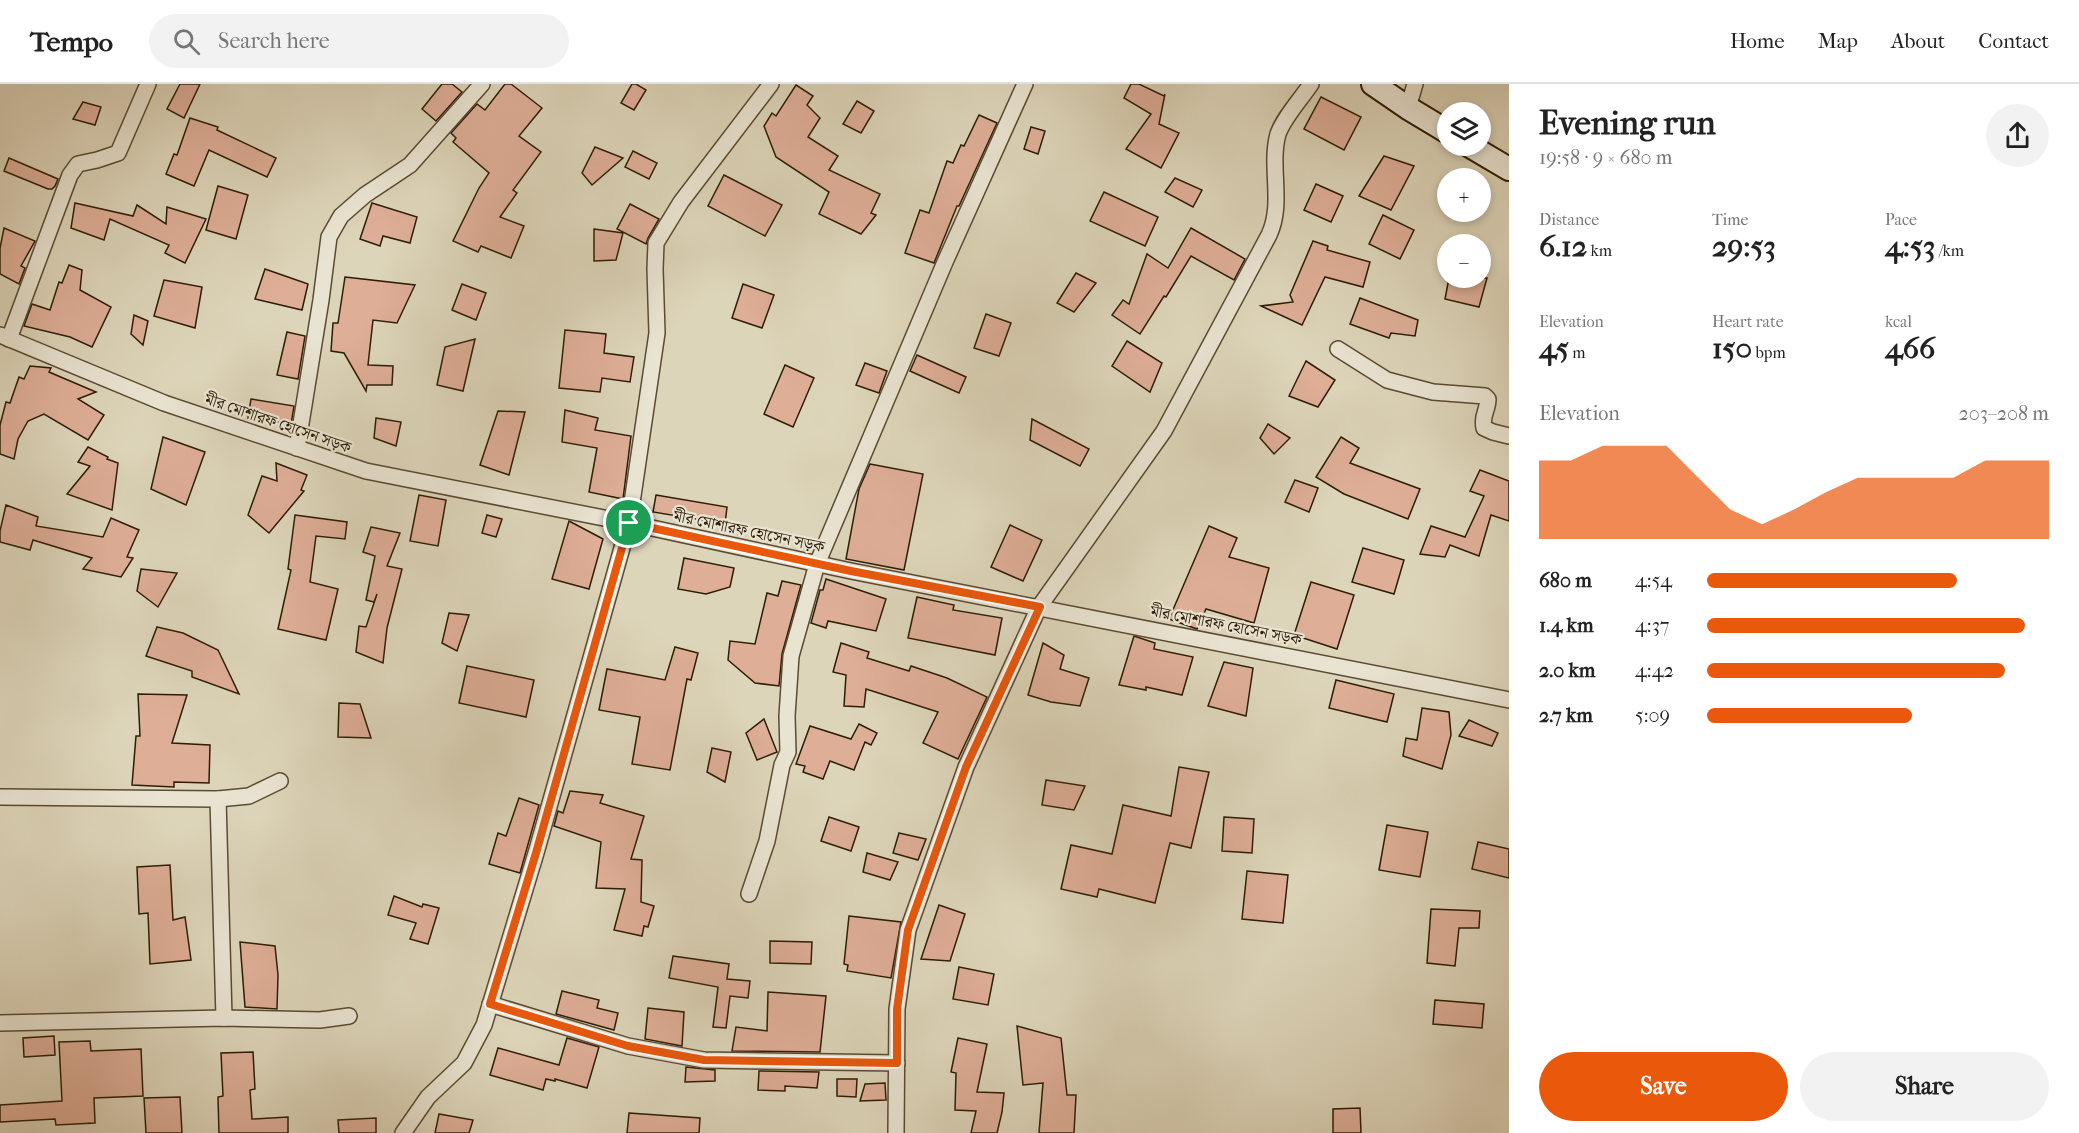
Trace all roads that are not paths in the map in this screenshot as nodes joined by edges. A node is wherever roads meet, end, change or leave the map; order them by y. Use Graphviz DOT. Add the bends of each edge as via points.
graph roads {
  1 [pos="148,84"];
  2 [pos="482,84"];
  3 [pos="771,84"];
  4 [pos="1025,84"];
  5 [pos="1311,84"];
  6 [pos="1373,84"];
  7 [pos="1415,84"];
  8 [pos="1408,108"];
  9 [pos="1437,125"];
  10 [pos="1487,156"];
  11 [pos="1509,169"];
  12 [pos="4,337"];
  13 [pos="1338,349"];
  14 [pos="1509,436"];
  15 [pos="297,448"];
  16 [pos="629,523"];
  17 [pos="817,564"];
  18 [pos="1040,607"];
  19 [pos="1509,699"];
  20 [pos="280,781"];
  21 [pos="0,797"];
  22 [pos="218,799"];
  23 [pos="749,894"];
  24 [pos="490,1004"];
  25 [pos="349,1016"];
  26 [pos="225,1018"];
  27 [pos="0,1023"];
  28 [pos="897,1063"];
  29 [pos="403,1133"];
  30 [pos="896,1133"];
  1 -- 12 [label="street" via="118,153 78,164 70,175"];
  2 -- 15 [label="street" via="410,165 341,216 329,237"];
  3 -- 16 [label="street" via="681,202 656,243 657,333"];
  4 -- 17 [label="street" via="945,261"];
  5 -- 18 [label="street" via="1278,134 1275,222 1269,235 1164,431"];
  6 -- 8 [label="main road"];
  7 -- 8 [label="street"];
  8 -- 9 [label="main road"];
  10 -- 11 [label="main road"];
  12 -- 15 [label="street, মীর মোশারফ হোসেন সড়ক" via="164,403"];
  13 -- 14 [label="street" via="1387,380 1433,392 1485,396 1488,404 1482,420 1484,428"];
  15 -- 16 [label="street, মীর মোশারফ হোসেন সড়ক" via="366,471"];
  16 -- 17 [label="street, মীর মোশারফ হোসেন সড়ক"];
  16 -- 24 [label="street"];
  17 -- 18 [label="street, মীর মোশারফ হোসেন সড়ক"];
  17 -- 23 [label="street" via="791,656 788,752 767,841"];
  18 -- 19 [label="street, মীর মোশারফ হোসেন সড়ক"];
  18 -- 28 [label="street" via="966,767 908,930 897,1009"];
  20 -- 22 [label="street" via="249,796"];
  21 -- 22 [label="street"];
  22 -- 26 [label="street"];
  24 -- 28 [label="street" via="628,1046 704,1060"];
  24 -- 29 [label="street" via="464,1064 428,1097"];
  25 -- 26 [label="street" via="320,1020"];
  26 -- 27 [label="street"];
  28 -- 30 [label="street"];
}
